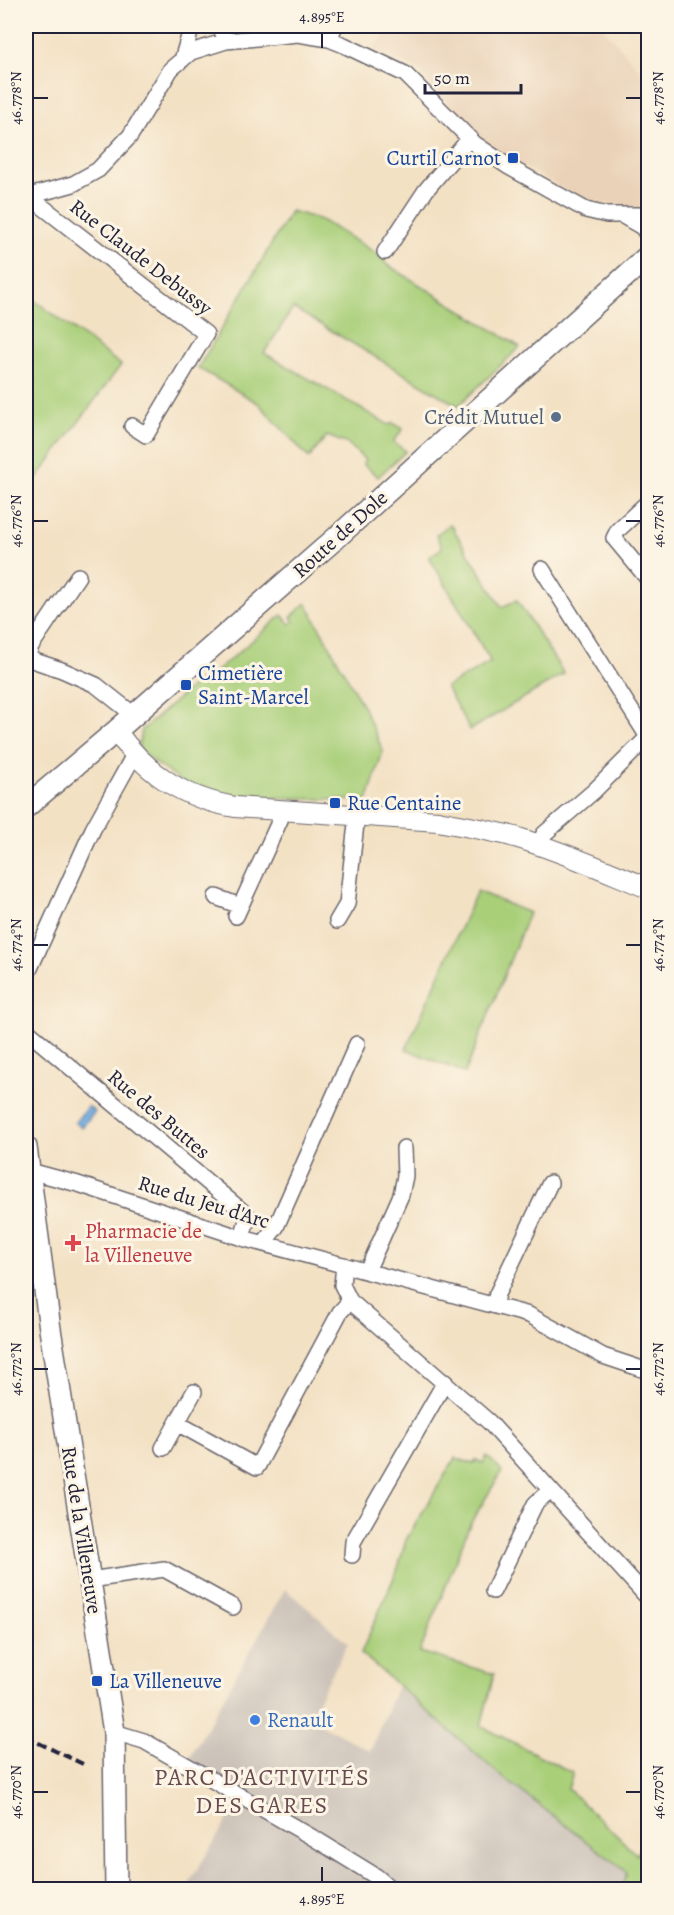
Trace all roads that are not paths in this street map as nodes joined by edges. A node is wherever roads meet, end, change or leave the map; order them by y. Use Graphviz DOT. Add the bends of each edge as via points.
graph roads {
  1 [pos="192,26"];
  2 [pos="220,26"];
  3 [pos="332,32"];
  4 [pos="226,41"];
  5 [pos="182,60"];
  6 [pos="470,138"];
  7 [pos="29,196"];
  8 [pos="648,215"];
  9 [pos="623,216"];
  10 [pos="648,235"];
  11 [pos="385,252"];
  12 [pos="648,256"];
  13 [pos="132,426"];
  14 [pos="648,502"];
  15 [pos="542,569"];
  16 [pos="78,576"];
  17 [pos="648,579"];
  18 [pos="26,658"];
  19 [pos="134,715"];
  20 [pos="116,731"];
  21 [pos="648,737"];
  22 [pos="134,755"];
  23 [pos="26,807"];
  24 [pos="282,810"];
  25 [pos="357,815"];
  26 [pos="538,845"];
  27 [pos="648,888"];
  28 [pos="216,897"];
  29 [pos="337,921"];
  30 [pos="26,977"];
  31 [pos="26,1030"];
  32 [pos="357,1044"];
  33 [pos="26,1147"];
  34 [pos="404,1148"];
  35 [pos="27,1171"];
  36 [pos="550,1182"];
  37 [pos="242,1238"];
  38 [pos="264,1243"];
  39 [pos="344,1264"];
  40 [pos="367,1271"];
  41 [pos="350,1301"];
  42 [pos="494,1305"];
  43 [pos="648,1371"];
  44 [pos="445,1382"];
  45 [pos="194,1392"];
  46 [pos="177,1423"];
  47 [pos="163,1448"];
  48 [pos="550,1490"];
  49 [pos="352,1555"];
  50 [pos="90,1580"];
  51 [pos="493,1591"];
  52 [pos="648,1598"];
  53 [pos="233,1607"];
  54 [pos="114,1732"];
  55 [pos="116,1890"];
  56 [pos="392,1890"];
  1 -- 5 [label="street"];
  2 -- 4 [label="street"];
  3 -- 4 [label="street"];
  3 -- 6 [label="street" via="405,74"];
  4 -- 5 [label="street" via="191,52"];
  5 -- 7 [label="street" via="171,69 130,136 98,170 73,184"];
  6 -- 9 [label="street" via="509,167 586,210"];
  6 -- 11 [label="street" via="426,190"];
  7 -- 13 [label="street, Rue Claude Debussy" via="206,334 146,435"];
  8 -- 9 [label="street"];
  9 -- 10 [label="street"];
  12 -- 19 [label="main road, Route de Dole"];
  14 -- 17 [label="street" via="618,530 615,538"];
  15 -- 21 [label="street"];
  16 -- 18 [label="street"];
  18 -- 19 [label="street" via="96,685"];
  19 -- 20 [label="main road, Route de Dole"];
  20 -- 22 [label="street"];
  20 -- 23 [label="main road, Route de Dole"];
  21 -- 26 [label="street" via="544,834"];
  22 -- 24 [label="street" via="192,796 236,807"];
  22 -- 30 [label="street" via="93,829"];
  24 -- 25 [label="street"];
  24 -- 28 [label="street" via="238,911"];
  25 -- 26 [label="street" via="438,821"];
  25 -- 29 [label="street" via="347,904"];
  26 -- 27 [label="street"];
  31 -- 37 [label="street, Rue des Buttes" via="248,1216"];
  32 -- 38 [label="street" via="276,1227"];
  33 -- 35 [label="main road, Rue de la Villeneuve"];
  34 -- 40 [label="street" via="401,1196"];
  35 -- 37 [label="street, Rue du Jeu d'Arc"];
  35 -- 50 [label="main road, Rue de la Villeneuve"];
  36 -- 42 [label="street"];
  37 -- 38 [label="street, Rue du Jeu d'Arc"];
  38 -- 39 [label="street, Rue du Jeu d'Arc"];
  39 -- 40 [label="street, Rue du Jeu d'Arc"];
  39 -- 41 [label="street" via="342,1286"];
  40 -- 42 [label="street, Rue du Jeu d'Arc"];
  41 -- 44 [label="street"];
  41 -- 46 [label="street" via="340,1312 257,1467"];
  42 -- 43 [label="street, Rue du Jeu d'Arc" via="529,1315 603,1356"];
  44 -- 48 [label="street" via="489,1422"];
  44 -- 49 [label="street" via="353,1542"];
  45 -- 46 [label="street"];
  46 -- 47 [label="street"];
  48 -- 51 [label="street" via="535,1504"];
  48 -- 52 [label="street"];
  50 -- 53 [label="street" via="164,1569"];
  50 -- 54 [label="main road, Rue de la Villeneuve"];
  54 -- 55 [label="main road, Rue de la Villeneuve"];
  54 -- 56 [label="street" via="144,1741 377,1876"];
}
